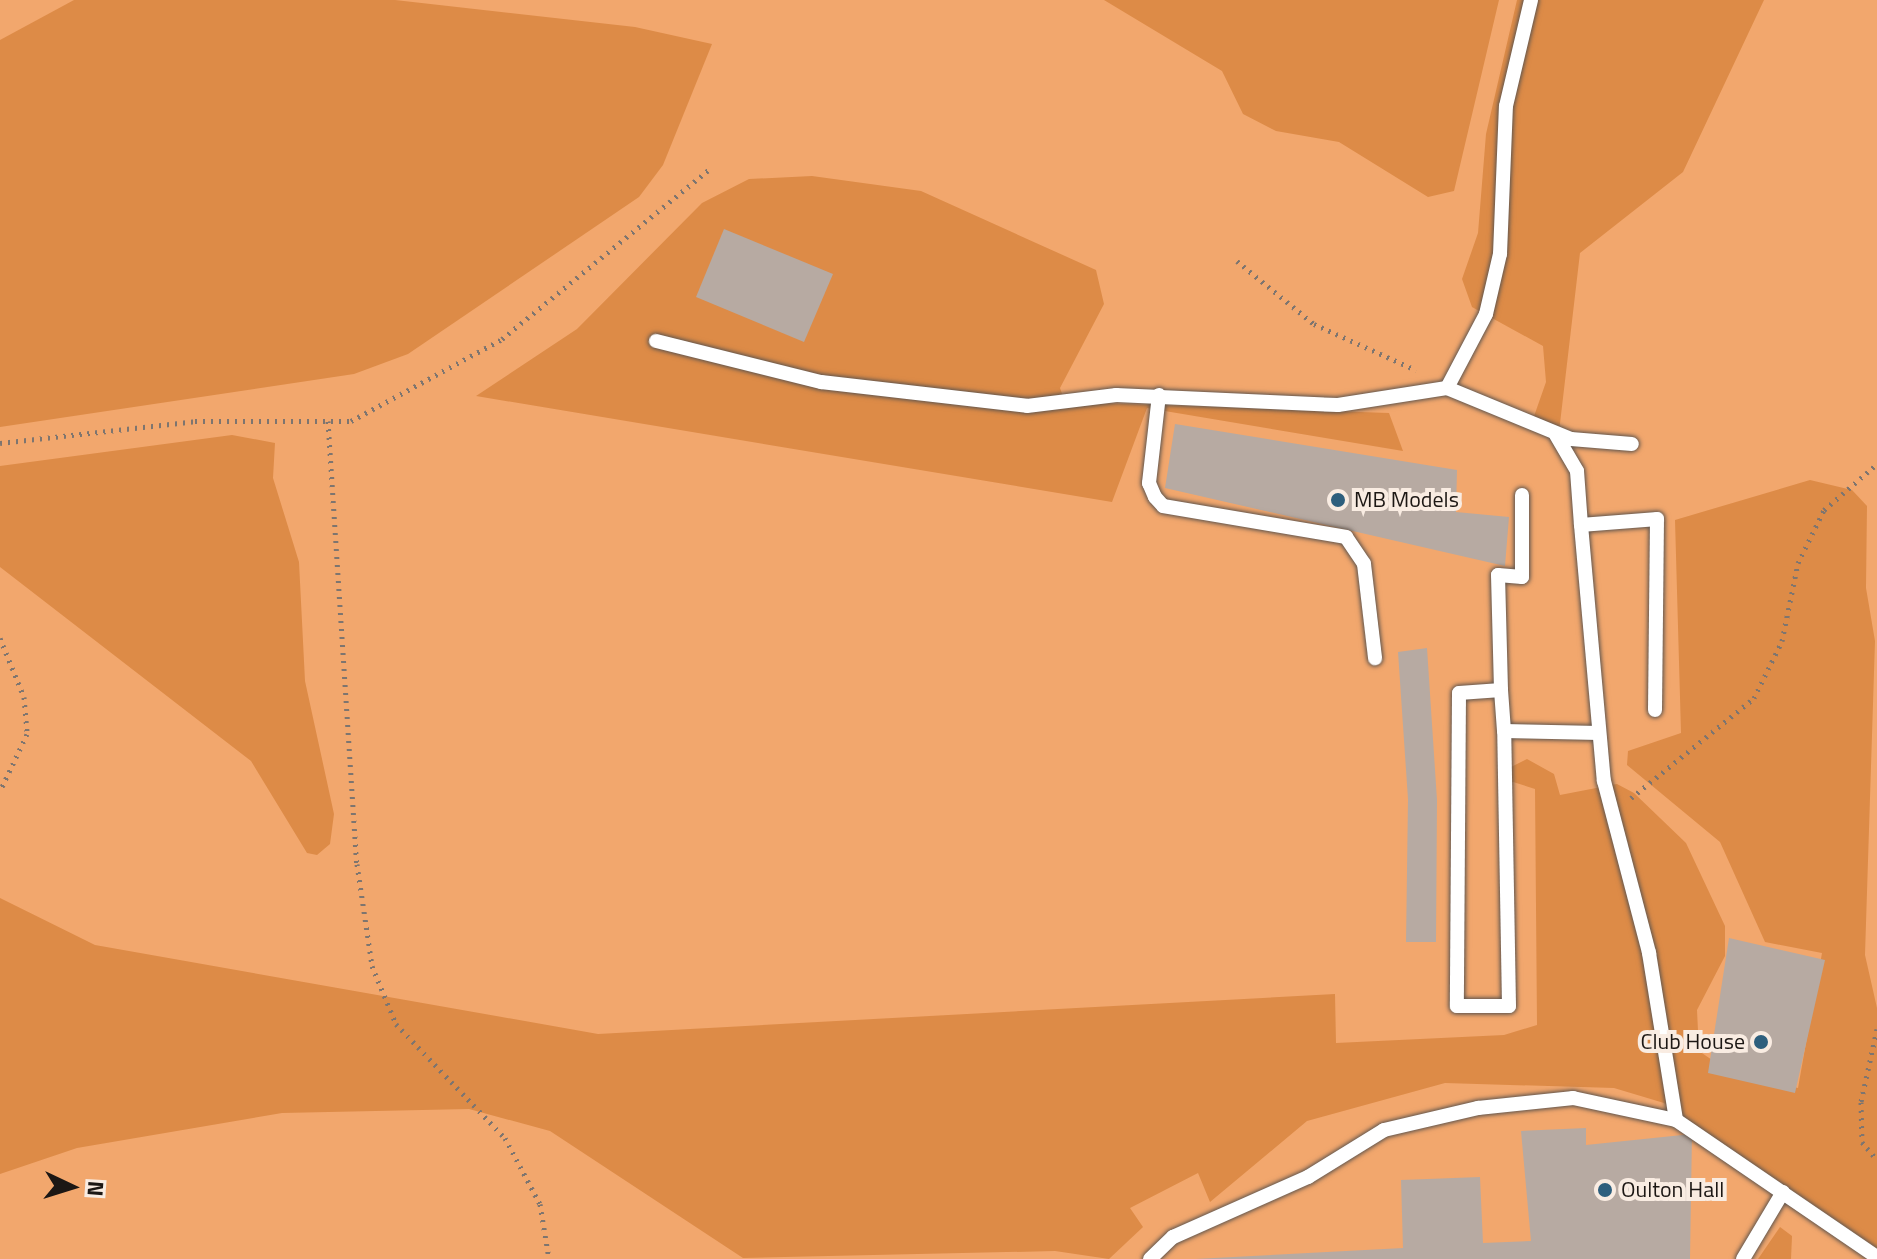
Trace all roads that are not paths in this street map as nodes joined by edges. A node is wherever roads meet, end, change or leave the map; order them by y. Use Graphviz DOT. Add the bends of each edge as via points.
graph roads {
  1 [pos="1531,0"];
  2 [pos="656,341"];
  3 [pos="1447,388"];
  4 [pos="1159,395"];
  5 [pos="1549,428"];
  6 [pos="1632,444"];
  7 [pos="1522,495"];
  8 [pos="1581,525"];
  9 [pos="1375,658"];
  10 [pos="1501,690"];
  11 [pos="1655,710"];
  12 [pos="1504,731"];
  13 [pos="1599,733"];
  14 [pos="1676,1120"];
  15 [pos="1783,1192"];
  16 [pos="1877,1257"];
  17 [pos="1150,1259"];
  18 [pos="1743,1259"];
  1 -- 3 [label="lane" via="1502,137 1500,254 1486,314"];
  2 -- 4 [label="lane" via="821,382 941,400 1027,406"];
  3 -- 4 [label="lane" via="1338,405"];
  3 -- 5 [label="lane"];
  4 -- 9 [label="lane" via="1149,483 1155,497 1163,506 1346,537 1364,564"];
  5 -- 6 [label="lane" via="1593,443"];
  5 -- 8 [label="lane" via="1577,471"];
  7 -- 10 [label="lane" via="1522,577 1498,575"];
  8 -- 11 [label="lane" via="1657,519"];
  8 -- 13 [label="lane"];
  10 -- 12 [label="lane"];
  10 -- 12 [label="lane" via="1459,693 1457,1006 1509,1006"];
  12 -- 13 [label="lane"];
  13 -- 14 [label="lane" via="1611,804 1649,953"];
  14 -- 15 [label="lane"];
  14 -- 17 [label="lane" via="1573,1098 1478,1108 1384,1130 1308,1177 1173,1237"];
  15 -- 16 [label="lane"];
  15 -- 18 [label="lane"];
}
